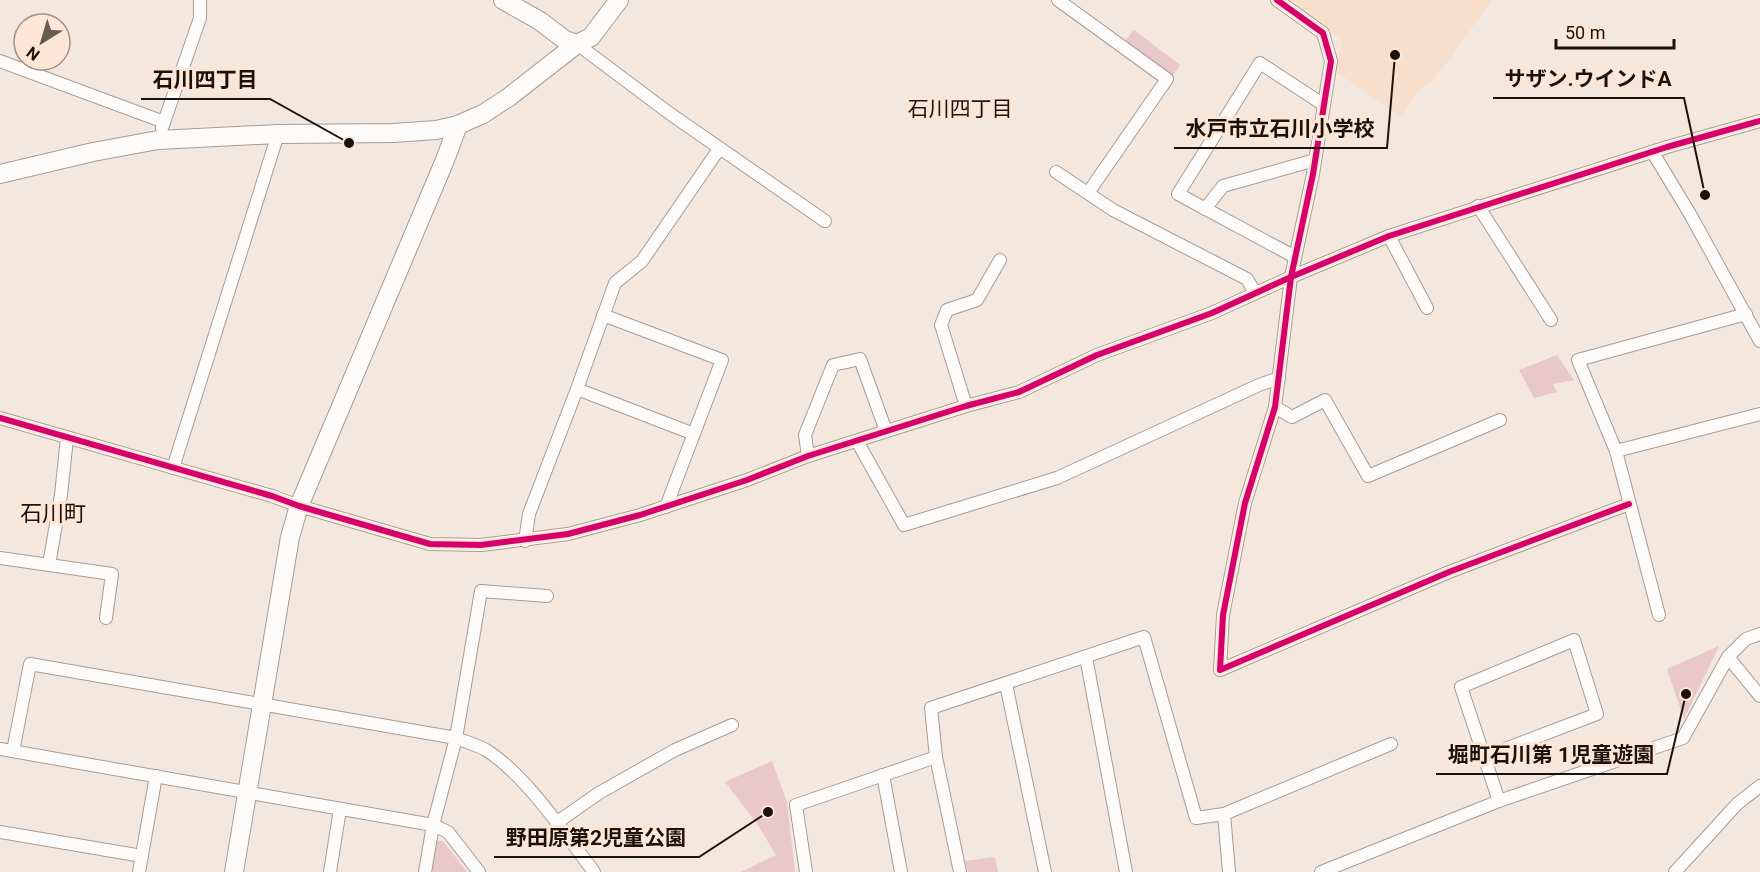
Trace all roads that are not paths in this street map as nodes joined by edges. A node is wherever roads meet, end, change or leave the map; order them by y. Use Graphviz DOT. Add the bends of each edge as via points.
graph roads {
  1 [pos="200,0"];
  2 [pos="503,0"];
  3 [pos="619,0"];
  4 [pos="1058,0"];
  5 [pos="1277,0"];
  6 [pos="577,44"];
  7 [pos="0,61"];
  8 [pos="1324,105"];
  9 [pos="1760,121"];
  10 [pos="164,122"];
  11 [pos="458,125"];
  12 [pos="278,134"];
  13 [pos="158,140"];
  14 [pos="719,149"];
  15 [pos="1653,153"];
  16 [pos="1315,160"];
  17 [pos="1056,172"];
  18 [pos="0,174"];
  19 [pos="1088,193"];
  20 [pos="1478,206"];
  21 [pos="1204,209"];
  22 [pos="825,221"];
  23 [pos="1389,236"];
  24 [pos="1295,258"];
  25 [pos="1000,260"];
  26 [pos="1291,277"];
  27 [pos="1255,294"];
  28 [pos="1427,308"];
  29 [pos="1746,314"];
  30 [pos="603,315"];
  31 [pos="1551,320"];
  32 [pos="1760,341"];
  33 [pos="1279,378"];
  34 [pos="578,389"];
  35 [pos="966,406"];
  36 [pos="1275,407"];
  37 [pos="1760,414"];
  38 [pos="0,418"];
  39 [pos="1500,420"];
  40 [pos="886,431"];
  41 [pos="694,434"];
  42 [pos="67,438"];
  43 [pos="857,441"];
  44 [pos="1616,451"];
  45 [pos="808,456"];
  46 [pos="173,468"];
  47 [pos="1629,504"];
  48 [pos="299,507"];
  49 [pos="666,507"];
  50 [pos="525,541"];
  51 [pos="0,558"];
  52 [pos="49,565"];
  53 [pos="547,597"];
  54 [pos="1659,615"];
  55 [pos="106,618"];
  56 [pos="1760,634"];
  57 [pos="1086,657"];
  58 [pos="1728,657"];
  59 [pos="1006,684"];
  60 [pos="1760,696"];
  61 [pos="261,703"];
  62 [pos="732,725"];
  63 [pos="456,738"];
  64 [pos="1391,744"];
  65 [pos="6,750"];
  66 [pos="936,756"];
  67 [pos="1484,757"];
  68 [pos="883,775"];
  69 [pos="156,776"];
  70 [pos="1760,786"];
  71 [pos="247,792"];
  72 [pos="1499,801"];
  73 [pos="340,809"];
  74 [pos="1224,814"];
  75 [pos="556,823"];
  76 [pos="433,825"];
  77 [pos="0,832"];
  78 [pos="142,856"];
  79 [pos="1338,869"];
  80 [pos="139,872"];
  81 [pos="234,872"];
  82 [pos="330,872"];
  83 [pos="424,872"];
  84 [pos="479,872"];
  85 [pos="594,872"];
  86 [pos="806,872"];
  87 [pos="901,872"];
  88 [pos="960,872"];
  89 [pos="1045,872"];
  90 [pos="1126,872"];
  91 [pos="1229,872"];
  92 [pos="1321,872"];
  93 [pos="1675,872"];
  1 -- 10 [label="street" via="200,18"];
  2 -- 6 [label="street"];
  3 -- 6 [label="street" via="591,37"];
  4 -- 19 [label="street" via="1167,79"];
  5 -- 8 [label="street" via="1323,33 1330,62"];
  6 -- 11 [label="street" via="509,97"];
  6 -- 14 [label="street"];
  7 -- 10 [label="street"];
  8 -- 16 [label="street"];
  8 -- 21 [label="street" via="1260,63 1178,194"];
  9 -- 15 [label="street"];
  10 -- 13 [label="street"];
  11 -- 12 [label="street" via="393,134"];
  11 -- 48 [label="street"];
  12 -- 13 [label="street"];
  12 -- 46 [label="street"];
  13 -- 18 [label="street"];
  14 -- 22 [label="street"];
  14 -- 30 [label="street" via="642,261 615,283"];
  15 -- 20 [label="street"];
  15 -- 29 [label="street"];
  16 -- 21 [label="street" via="1222,186"];
  16 -- 24 [label="street"];
  17 -- 19 [label="street"];
  19 -- 27 [label="street" via="1246,279"];
  20 -- 23 [label="street"];
  20 -- 31 [label="street"];
  21 -- 24 [label="street"];
  23 -- 26 [label="street"];
  23 -- 28 [label="street"];
  24 -- 26 [label="street"];
  25 -- 35 [label="street" via="977,300 947,310 940,325"];
  26 -- 27 [label="street"];
  26 -- 33 [label="street"];
  27 -- 35 [label="street" via="1097,355 1019,392"];
  29 -- 32 [label="street"];
  29 -- 44 [label="street" via="1578,360"];
  30 -- 34 [label="street"];
  30 -- 41 [label="street" via="722,360"];
  33 -- 36 [label="street"];
  33 -- 43 [label="street" via="1057,478 904,525"];
  34 -- 41 [label="street"];
  34 -- 50 [label="street" via="529,514"];
  35 -- 40 [label="street"];
  36 -- 39 [label="street" via="1292,417 1325,400 1368,476"];
  36 -- 47 [label="street" via="1245,503 1223,615 1220,670 1449,572"];
  37 -- 44 [label="street"];
  38 -- 42 [label="street"];
  40 -- 43 [label="street"];
  40 -- 45 [label="street" via="860,359 833,365 805,435"];
  41 -- 49 [label="street"];
  42 -- 46 [label="street"];
  42 -- 52 [label="street"];
  43 -- 45 [label="street"];
  44 -- 47 [label="street"];
  45 -- 49 [label="street"];
  46 -- 48 [label="street"];
  47 -- 54 [label="street"];
  48 -- 50 [label="street" via="430,544"];
  48 -- 61 [label="street" via="290,537"];
  49 -- 50 [label="street" via="568,534"];
  51 -- 52 [label="street"];
  52 -- 55 [label="street" via="112,574"];
  53 -- 63 [label="street" via="481,591"];
  56 -- 58 [label="street" via="1746,639"];
  57 -- 59 [label="street"];
  57 -- 74 [label="street" via="1144,637 1196,818"];
  57 -- 90 [label="street"];
  58 -- 60 [label="street"];
  58 -- 72 [label="street" via="1683,738"];
  59 -- 66 [label="street" via="931,708"];
  59 -- 89 [label="street"];
  61 -- 63 [label="street"];
  61 -- 65 [label="street" via="30,664"];
  61 -- 71 [label="street"];
  62 -- 75 [label="street" via="675,750 599,793"];
  63 -- 75 [label="street" via="502,762"];
  63 -- 76 [label="street"];
  64 -- 74 [label="street"];
  65 -- 69 [label="street"];
  66 -- 68 [label="street"];
  66 -- 88 [label="street"];
  67 -- 67 [label="street" via="1461,687 1574,640 1597,714"];
  67 -- 72 [label="street"];
  68 -- 86 [label="street" via="796,805"];
  68 -- 87 [label="street"];
  69 -- 71 [label="street"];
  69 -- 78 [label="street"];
  70 -- 93 [label="street" via="1737,804"];
  71 -- 73 [label="street"];
  71 -- 81 [label="street"];
  72 -- 79 [label="street"];
  73 -- 76 [label="street"];
  73 -- 82 [label="street"];
  74 -- 91 [label="street"];
  75 -- 85 [label="street"];
  76 -- 83 [label="street"];
  76 -- 84 [label="street" via="448,832"];
  77 -- 78 [label="street"];
  78 -- 80 [label="street"];
  79 -- 92 [label="street"];
}
